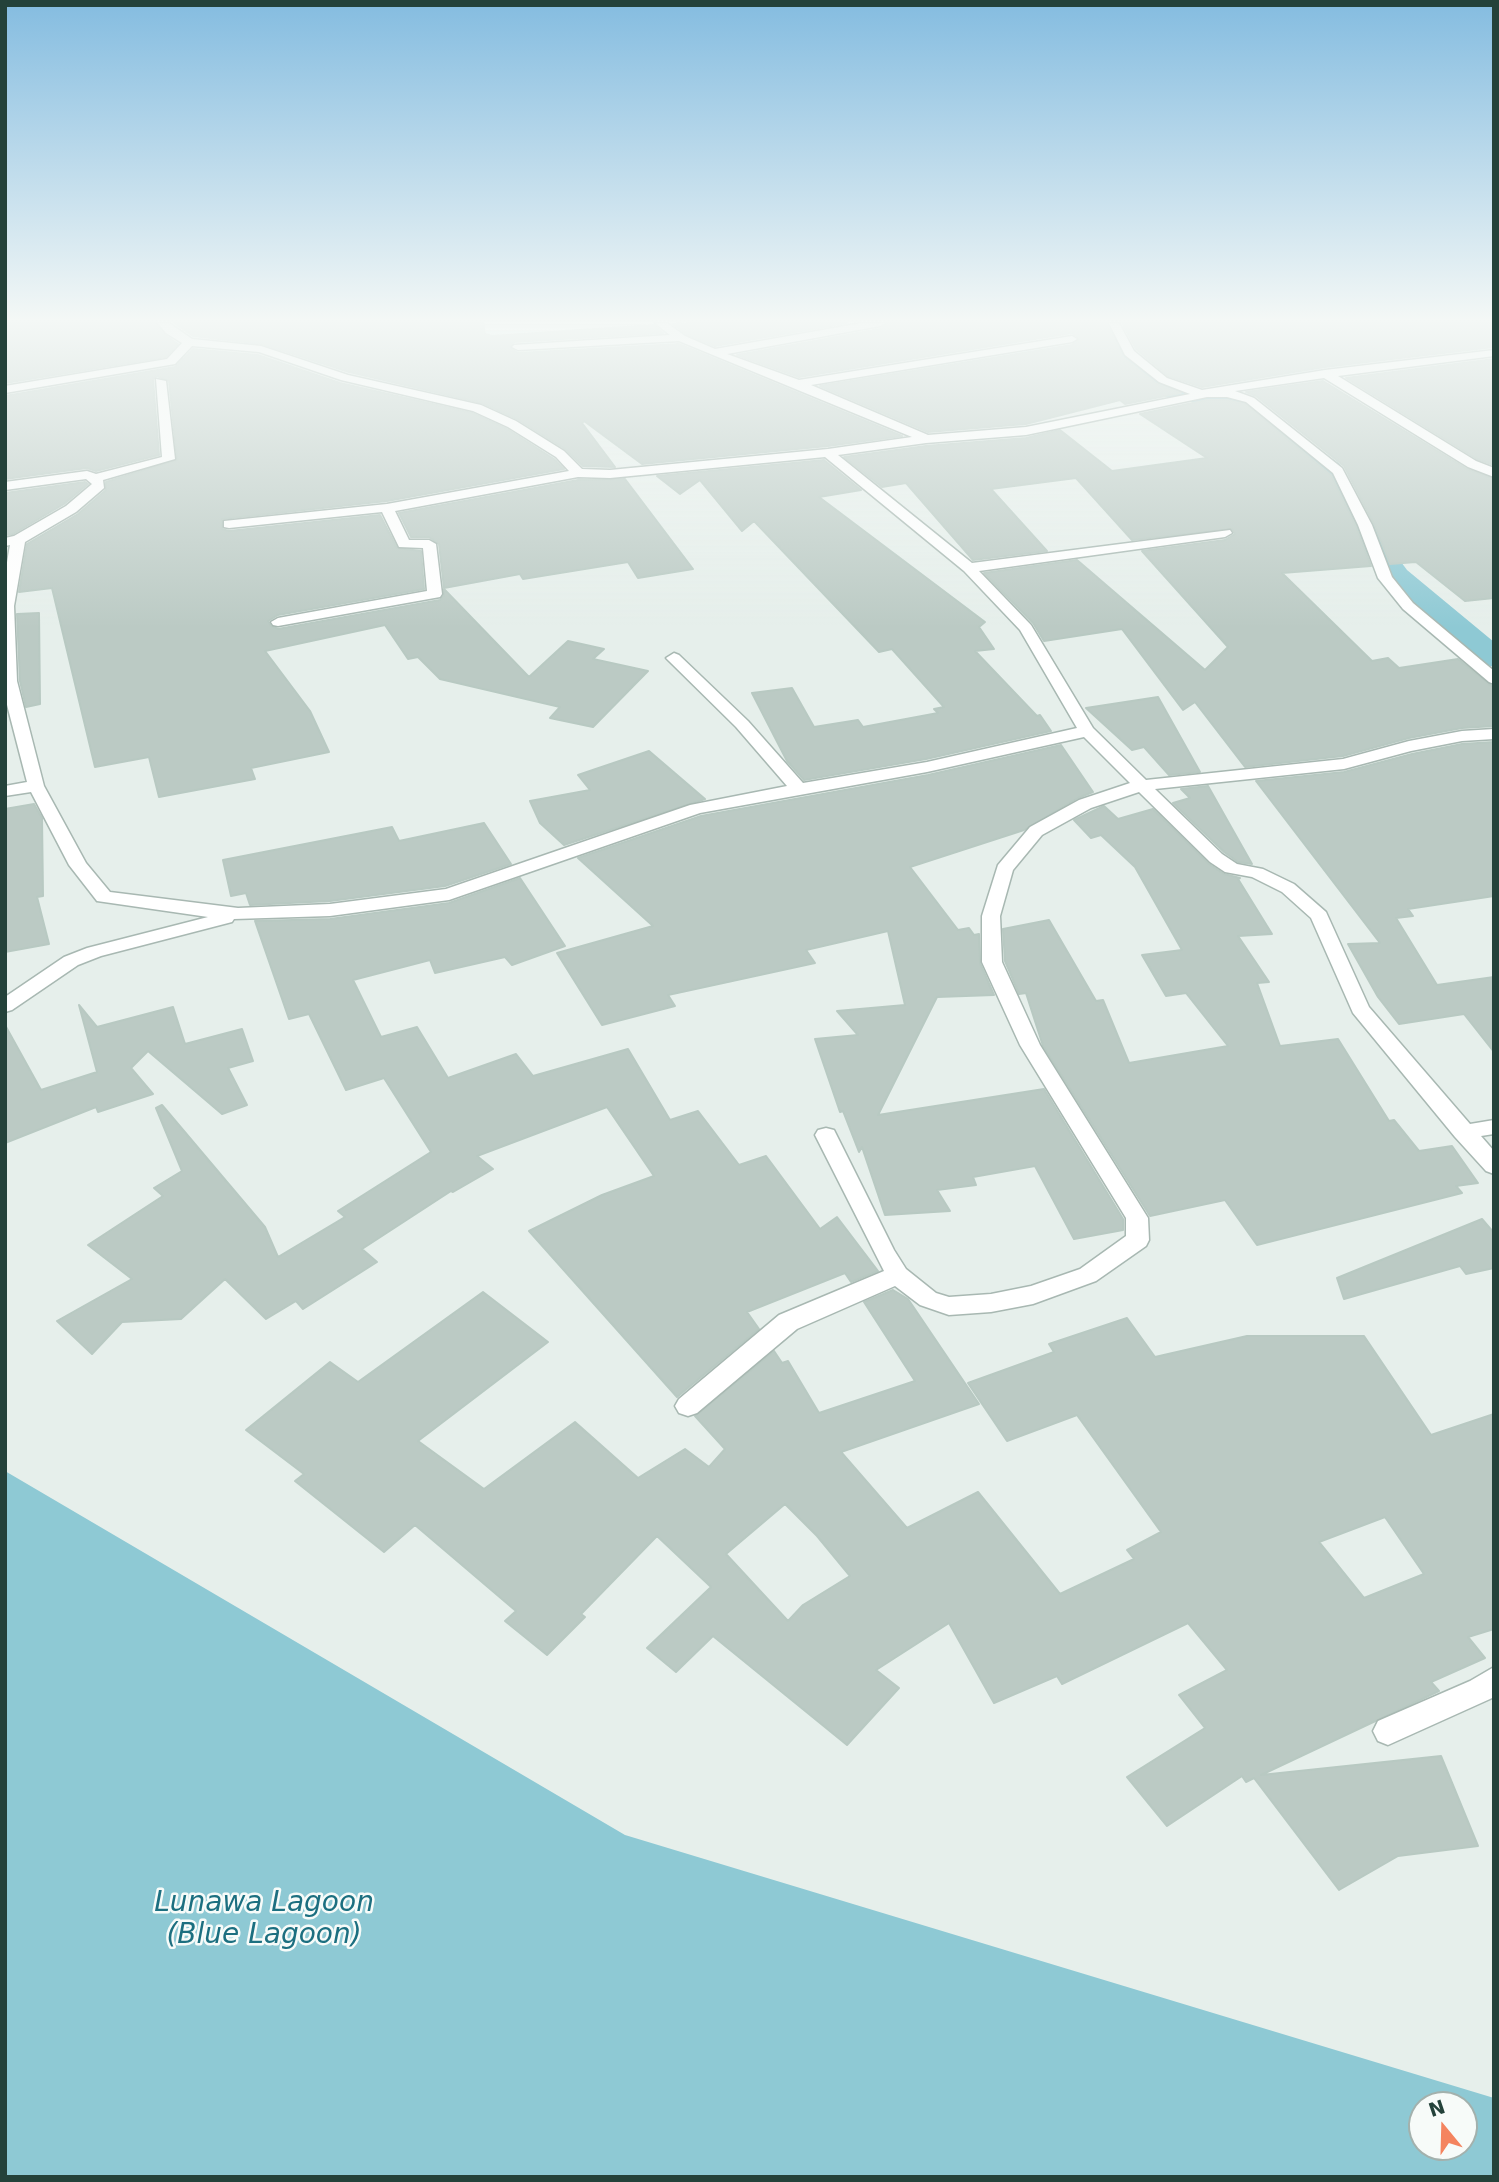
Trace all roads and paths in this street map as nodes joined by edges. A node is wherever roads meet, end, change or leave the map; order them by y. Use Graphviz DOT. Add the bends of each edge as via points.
graph roads {
  1 [pos="165,425"];
  2 [pos="513,425"];
  3 [pos="893,425"];
  4 [pos="1055,425"];
  5 [pos="1281,425"];
  6 [pos="1409,425"];
  7 [pos="926,439"];
  8 [pos="828,453"];
  9 [pos="1494,460"];
  10 [pos="1472,464"];
  11 [pos="578,473"];
  12 [pos="1494,473"];
  13 [pos="96,478"];
  14 [pos="5,486"];
  15 [pos="387,508"];
  16 [pos="229,524"];
  17 [pos="1225,533"];
  18 [pos="12,541"];
  19 [pos="969,568"];
  20 [pos="278,622"];
  21 [pos="674,658"];
  22 [pos="1494,679"];
  23 [pos="7,681"];
  24 [pos="1087,731"];
  25 [pos="1494,734"];
  26 [pos="1142,785"];
  27 [pos="36,786"];
  28 [pos="799,789"];
  29 [pos="5,791"];
  30 [pos="238,914"];
  31 [pos="5,1006"];
  32 [pos="1494,1127"];
  33 [pos="1463,1132"];
  34 [pos="826,1135"];
  35 [pos="1494,1166"];
  36 [pos="898,1275"];
  37 [pos="688,1406"];
  38 [pos="1494,1680"];
  39 [pos="1388,1731"];
  1 -- 13 [label="street" via="169,458"];
  2 -- 11 [label="street" via="560,454"];
  3 -- 7 [label="street"];
  4 -- 7 [label="street"];
  5 -- 22 [label="street" via="1338,471 1385,578 1408,606"];
  6 -- 10 [label="street"];
  7 -- 8 [label="street"];
  8 -- 11 [label="street" via="610,474"];
  8 -- 19 [label="street"];
  9 -- 10 [label="street"];
  10 -- 12 [label="street"];
  11 -- 15 [label="street"];
  13 -- 14 [label="street" via="87,475"];
  13 -- 18 [label="street" via="99,485 71,509"];
  15 -- 16 [label="street"];
  15 -- 20 [label="street" via="404,544 429,544 435,594"];
  17 -- 19 [label="street"];
  18 -- 23 [label="street"];
  19 -- 24 [label="street" via="1026,628"];
  21 -- 28 [label="street" via="742,724"];
  23 -- 27 [label="street"];
  24 -- 26 [label="street"];
  24 -- 28 [label="street" via="927,767"];
  25 -- 26 [label="street" via="1422,743 1344,764"];
  26 -- 33 [label="street" via="1216,858 1288,888 1319,916 1360,1009"];
  26 -- 36 [label="street" via="1085,804 1036,831 1004,869 991,916 992,962 1024,1034 1137,1218 1138,1240 1088,1275 1033,1295 991,1303 949,1306 928,1299"];
  27 -- 29 [label="street"];
  27 -- 30 [label="street" via="78,865 104,897"];
  28 -- 30 [label="street" via="696,809 449,894 330,910"];
  30 -- 31 [label="street" via="71,961"];
  32 -- 33 [label="street"];
  33 -- 35 [label="street"];
  34 -- 36 [label="street"];
  36 -- 37 [label="street" via="788,1322"];
  38 -- 39 [label="street"];
}
